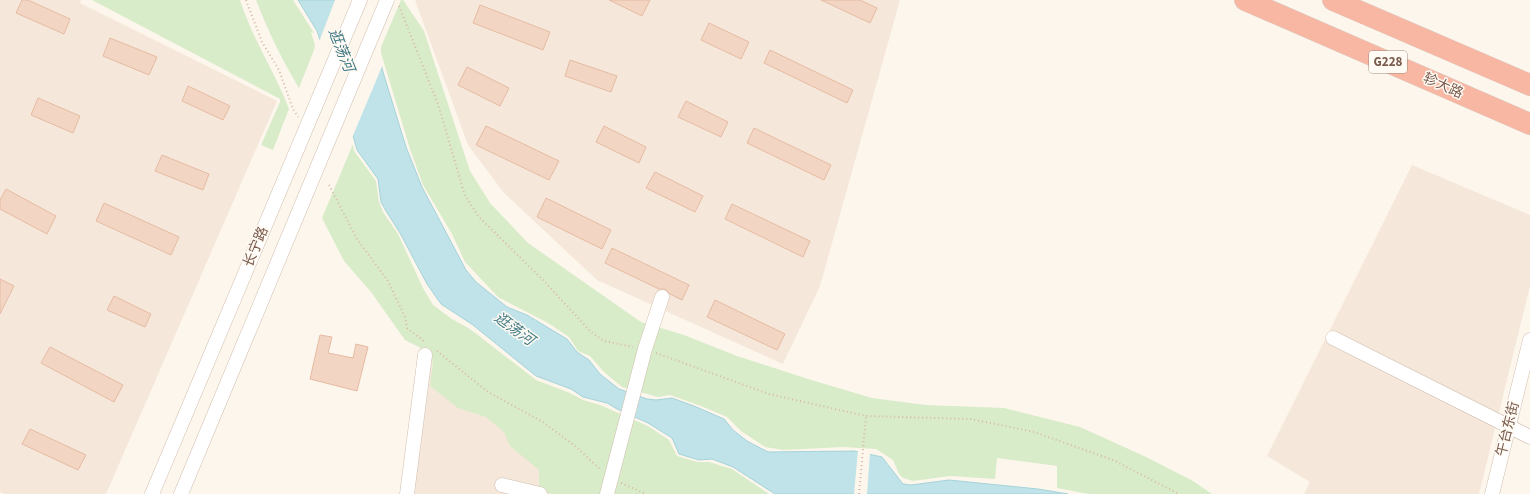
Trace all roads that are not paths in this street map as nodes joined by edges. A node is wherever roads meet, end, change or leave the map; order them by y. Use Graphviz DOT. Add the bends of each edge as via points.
graph roads {
  1 [pos="360,0"];
  2 [pos="1245,0"];
  3 [pos="1333,0"];
  4 [pos="393,3"];
  5 [pos="1530,85"];
  6 [pos="1530,124"];
  7 [pos="662,297"];
  8 [pos="1333,338"];
  9 [pos="1530,340"];
  10 [pos="429,350"];
  11 [pos="1509,425"];
  12 [pos="1530,437"];
  13 [pos="502,485"];
  14 [pos="156,490"];
  15 [pos="181,493"];
  16 [pos="407,494"];
  17 [pos="540,494"];
  18 [pos="607,494"];
  19 [pos="1492,494"];
  1 -- 14 [label="street, 长宁路"];
  2 -- 6 [label="highway, 轸大路 / G228"];
  3 -- 5 [label="highway, G228"];
  4 -- 15 [label="street, 长宁路" via="380,19"];
  7 -- 18 [label="street" via="645,349"];
  8 -- 11 [label="street"];
  9 -- 11 [label="street, 午台东街"];
  10 -- 16 [label="street"];
  11 -- 12 [label="street"];
  11 -- 19 [label="street, 午台东街"];
  13 -- 17 [label="street"];
}
